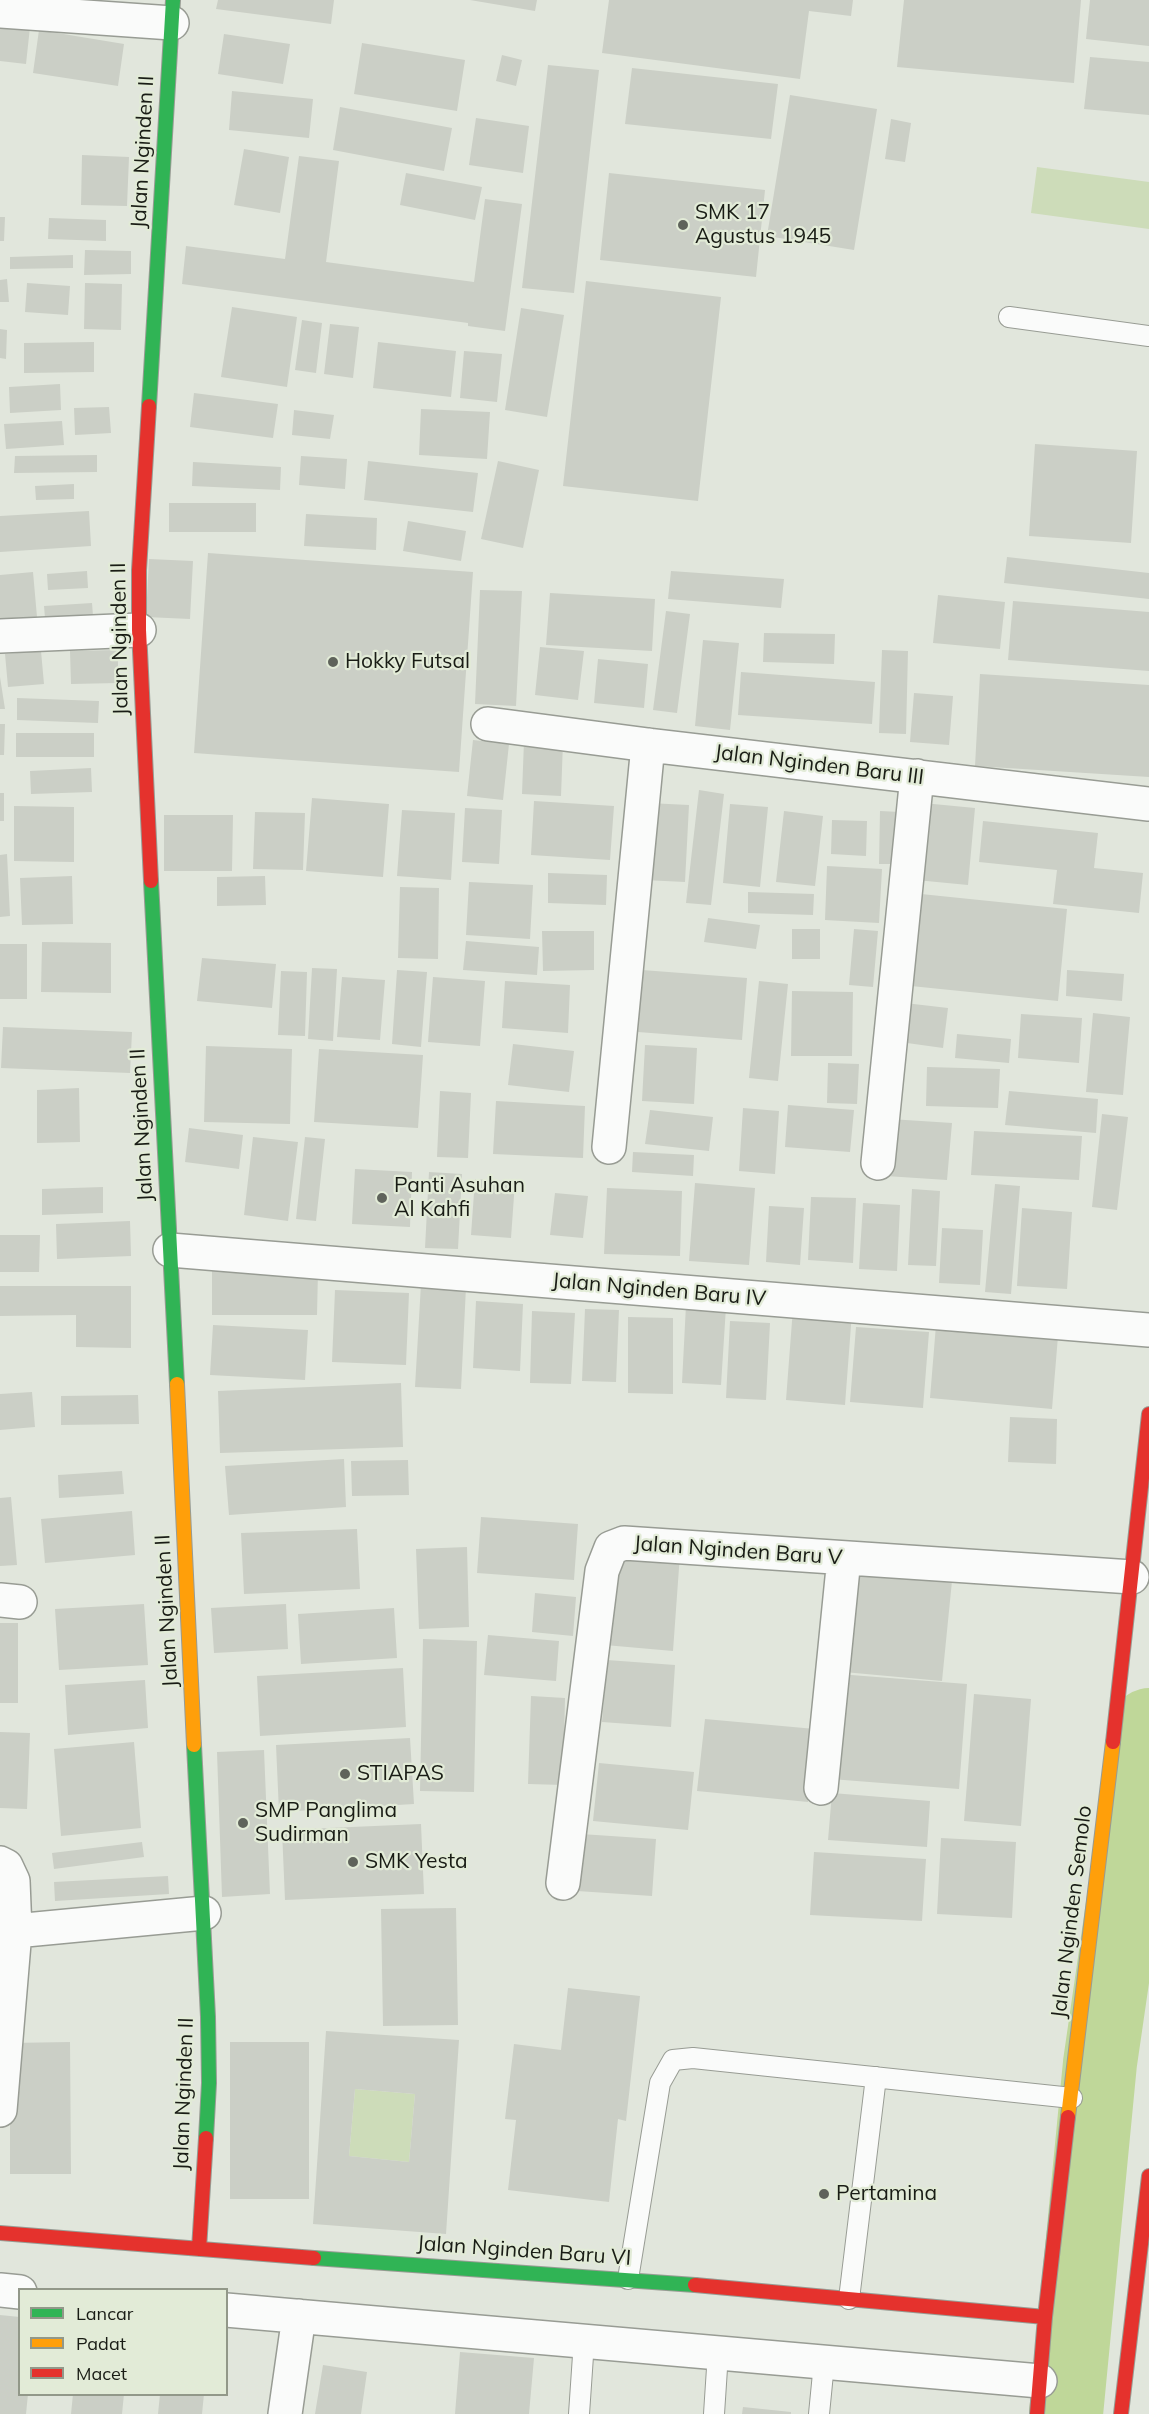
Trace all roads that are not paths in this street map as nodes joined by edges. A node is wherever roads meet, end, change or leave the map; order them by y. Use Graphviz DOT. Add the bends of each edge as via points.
graph roads {
  1 [pos="0,11"];
  2 [pos="173,11"];
  3 [pos="1009,317"];
  4 [pos="1149,336"];
  5 [pos="139,630"];
  6 [pos="0,636"];
  7 [pos="488,724"];
  8 [pos="648,745"];
  9 [pos="917,776"];
  10 [pos="1149,804"];
  11 [pos="609,1147"];
  12 [pos="878,1162"];
  13 [pos="170,1250"];
  14 [pos="1149,1330"];
  15 [pos="1149,1414"];
  16 [pos="844,1558"];
  17 [pos="1132,1577"];
  18 [pos="821,1788"];
  19 [pos="0,1863"];
  20 [pos="563,1883"];
  21 [pos="204,1913"];
  22 [pos="15,1931"];
  23 [pos="876,2077"];
  24 [pos="1072,2098"];
  25 [pos="0,2110"];
  26 [pos="1149,2176"];
  27 [pos="0,2233"];
  28 [pos="199,2249"];
  29 [pos="628,2279"];
  30 [pos="0,2290"];
  31 [pos="18,2292"];
  32 [pos="849,2300"];
  33 [pos="228,2310"];
  34 [pos="299,2316"];
  35 [pos="1045,2317"];
  36 [pos="584,2341"];
  37 [pos="718,2353"];
  38 [pos="824,2363"];
  39 [pos="1040,2381"];
  40 [pos="285,2414"];
  41 [pos="579,2414"];
  42 [pos="714,2414"];
  43 [pos="819,2414"];
  44 [pos="1037,2414"];
  45 [pos="1121,2414"];
  1 -- 2 [label="street"];
  2 -- 5 [label="street, Jalan Nginden II" via="139,570"];
  3 -- 4 [label="lane"];
  5 -- 6 [label="street"];
  5 -- 13 [label="street, Jalan Nginden II"];
  7 -- 8 [label="street, Jalan Nginden Baru III"];
  8 -- 9 [label="street, Jalan Nginden Baru III"];
  8 -- 11 [label="street"];
  9 -- 10 [label="street, Jalan Nginden Baru III"];
  9 -- 12 [label="street"];
  13 -- 14 [label="street, Jalan Nginden Baru IV"];
  13 -- 21 [label="street, Jalan Nginden II"];
  15 -- 17 [label="street, Jalan Nginden Semolo"];
  16 -- 17 [label="street, Jalan Nginden Baru V"];
  16 -- 18 [label="street"];
  16 -- 20 [label="street, Jalan Nginden Baru V" via="624,1544 611,1548 602,1570"];
  17 -- 24 [label="street, Jalan Nginden Semolo"];
  19 -- 22 [label="street" via="6,1866 13,1881"];
  21 -- 22 [label="street"];
  21 -- 28 [label="street, Jalan Nginden II" via="209,2083"];
  22 -- 25 [label="street"];
  23 -- 24 [label="lane"];
  23 -- 29 [label="lane" via="693,2058 673,2060 660,2083"];
  23 -- 32 [label="lane"];
  24 -- 35 [label="street, Jalan Nginden Semolo"];
  26 -- 45 [label="street"];
  27 -- 28 [label="street, Jalan Nginden Baru VI"];
  28 -- 29 [label="street, Jalan Nginden Baru VI"];
  29 -- 32 [label="street, Jalan Nginden Baru VI"];
  30 -- 31 [label="street"];
  32 -- 35 [label="street, Jalan Nginden Baru VI"];
  33 -- 34 [label="street"];
  34 -- 36 [label="street"];
  34 -- 40 [label="street"];
  35 -- 39 [label="street, Jalan Nginden Semolo"];
  36 -- 37 [label="street"];
  36 -- 41 [label="lane"];
  37 -- 38 [label="street"];
  37 -- 42 [label="lane"];
  38 -- 39 [label="street"];
  38 -- 43 [label="lane"];
  39 -- 44 [label="street, Jalan Nginden Semolo"];
}
